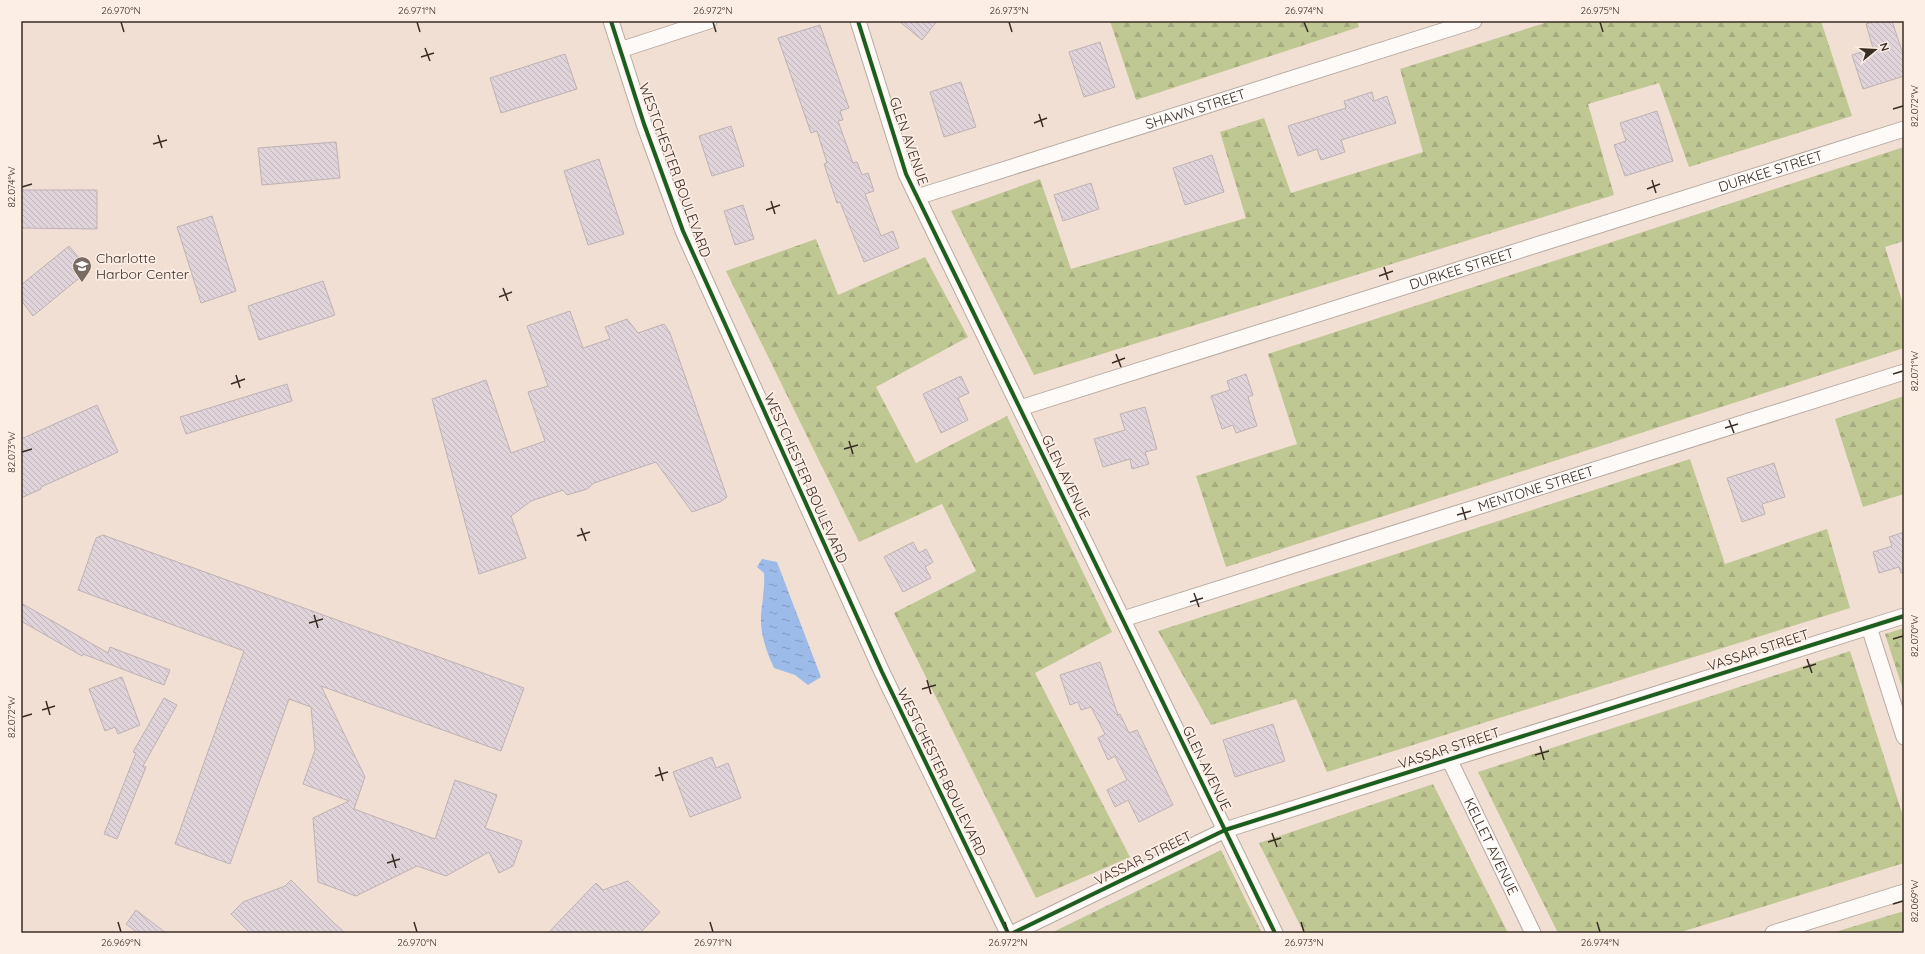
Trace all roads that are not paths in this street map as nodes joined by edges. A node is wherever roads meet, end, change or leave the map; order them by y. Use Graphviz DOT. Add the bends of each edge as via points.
graph roads {
  1 [pos="611,21"];
  2 [pos="709,21"];
  3 [pos="858,21"];
  4 [pos="1474,21"];
  5 [pos="620,50"];
  6 [pos="1904,129"];
  7 [pos="917,197"];
  8 [pos="1904,372"];
  9 [pos="1020,408"];
  10 [pos="1904,616"];
  11 [pos="1123,619"];
  12 [pos="1869,627"];
  13 [pos="1904,737"];
  14 [pos="1449,759"];
  15 [pos="1225,830"];
  16 [pos="1904,892"];
  17 [pos="1008,933"];
  18 [pos="1013,933"];
  19 [pos="1275,933"];
  20 [pos="1533,933"];
  21 [pos="1773,933"];
  1 -- 5 [label="street, WESTCHESTER BOULEVARD"];
  2 -- 5 [label="street"];
  3 -- 7 [label="street, GLEN AVENUE" via="906,174"];
  4 -- 7 [label="street, SHAWN STREET"];
  5 -- 17 [label="street, WESTCHESTER BOULEVARD" via="683,232 882,672"];
  6 -- 9 [label="street, DURKEE STREET"];
  7 -- 9 [label="street, GLEN AVENUE"];
  8 -- 11 [label="street, MENTONE STREET"];
  9 -- 11 [label="street, GLEN AVENUE"];
  10 -- 12 [label="street, VASSAR STREET"];
  11 -- 15 [label="street, GLEN AVENUE"];
  12 -- 13 [label="street"];
  12 -- 14 [label="street, VASSAR STREET"];
  14 -- 15 [label="street, VASSAR STREET"];
  14 -- 20 [label="street, KELLET AVENUE"];
  15 -- 18 [label="street, VASSAR STREET"];
  15 -- 19 [label="street, GLEN AVENUE"];
  16 -- 21 [label="street"];
}
